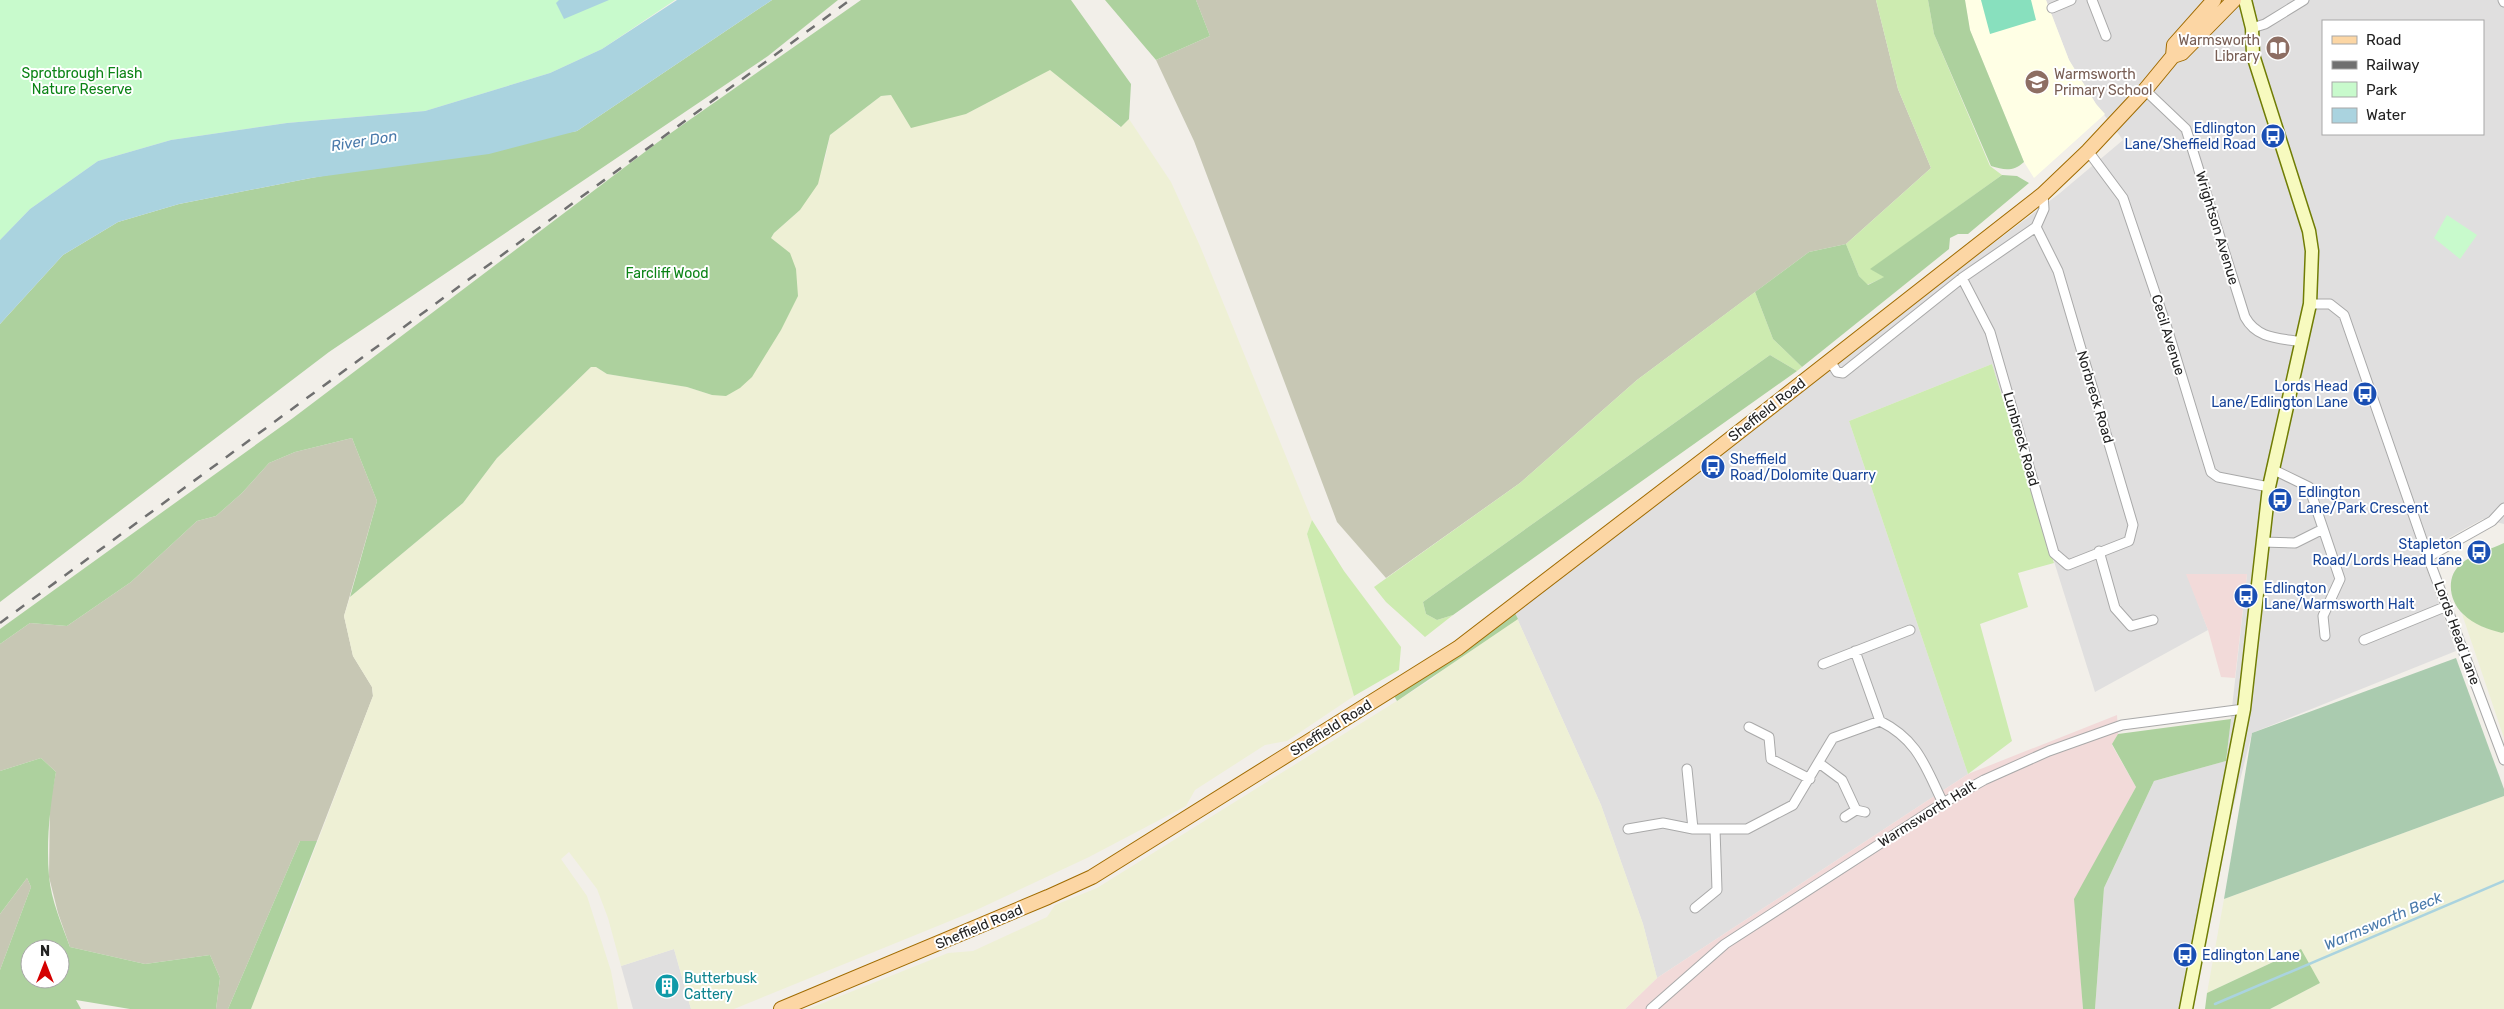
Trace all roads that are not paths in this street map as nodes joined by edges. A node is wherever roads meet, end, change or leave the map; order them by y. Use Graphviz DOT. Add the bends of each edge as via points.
graph roads {
  1 [pos="2071,0"];
  2 [pos="2092,0"];
  3 [pos="2214,0"];
  4 [pos="2234,0"];
  5 [pos="2245,0"];
  6 [pos="2304,0"];
  7 [pos="2052,8"];
  8 [pos="2252,28"];
  9 [pos="2106,36"];
  10 [pos="2173,56"];
  11 [pos="2145,90"];
  12 [pos="2088,151"];
  13 [pos="2043,194"];
  14 [pos="2036,227"];
  15 [pos="1962,278"];
  16 [pos="2310,304"];
  17 [pos="2302,342"];
  18 [pos="1830,361"];
  19 [pos="2272,469"];
  20 [pos="2269,487"];
  21 [pos="2504,508"];
  22 [pos="2323,529"];
  23 [pos="2262,542"];
  24 [pos="2100,551"];
  25 [pos="2428,557"];
  26 [pos="2446,606"];
  27 [pos="2153,620"];
  28 [pos="1910,630"];
  29 [pos="2324,636"];
  30 [pos="2364,640"];
  31 [pos="1856,651"];
  32 [pos="1823,664"];
  33 [pos="2244,709"];
  34 [pos="1880,721"];
  35 [pos="1749,728"];
  36 [pos="2504,760"];
  37 [pos="1819,763"];
  38 [pos="1687,769"];
  39 [pos="1810,778"];
  40 [pos="1943,803"];
  41 [pos="1856,810"];
  42 [pos="1865,812"];
  43 [pos="1846,817"];
  44 [pos="1628,829"];
  45 [pos="1693,829"];
  46 [pos="1715,829"];
  47 [pos="1695,908"];
  48 [pos="781,1009"];
  49 [pos="1651,1009"];
  50 [pos="2186,1009"];
  1 -- 7 [label="street"];
  2 -- 9 [label="street"];
  3 -- 10 [label="main road, Sheffield Road" via="2174,45"];
  4 -- 10 [label="main road, Sheffield Road" via="2182,54"];
  5 -- 8 [label="main road"];
  6 -- 8 [label="street" via="2265,24"];
  8 -- 16 [label="main road" via="2253,55 2310,231"];
  10 -- 11 [label="main road, Sheffield Road"];
  11 -- 12 [label="main road, Sheffield Road"];
  11 -- 17 [label="street, Wrightson Avenue" via="2186,129 2250,327 2261,334"];
  12 -- 13 [label="main road, Sheffield Road"];
  12 -- 20 [label="street, Cecil Avenue" via="2123,198 2211,472 2218,477"];
  13 -- 14 [label="street" via="2044,209"];
  13 -- 18 [label="main road, Sheffield Road"];
  14 -- 15 [label="street"];
  14 -- 24 [label="street, Norbreck Road" via="2058,270 2133,525 2129,541"];
  15 -- 18 [label="street" via="1843,373 1837,372"];
  15 -- 24 [label="street, Lunbreck Road" via="1990,332 2054,553 2068,564"];
  16 -- 17 [label="main road"];
  16 -- 25 [label="street, Lords Head Lane" via="2330,304 2344,315"];
  17 -- 19 [label="main road"];
  18 -- 48 [label="main road, Sheffield Road" via="1458,648 1092,877"];
  19 -- 20 [label="main road"];
  19 -- 22 [label="street" via="2308,487"];
  20 -- 23 [label="main road"];
  21 -- 25 [label="street" via="2492,521"];
  22 -- 23 [label="street" via="2295,543"];
  22 -- 29 [label="street" via="2340,578 2323,616"];
  23 -- 33 [label="main road"];
  24 -- 27 [label="street" via="2115,608 2131,626"];
  25 -- 26 [label="street, Lords Head Lane"];
  26 -- 30 [label="street"];
  26 -- 36 [label="street, Lords Head Lane"];
  28 -- 31 [label="street"];
  31 -- 32 [label="street"];
  31 -- 34 [label="street"];
  33 -- 40 [label="street, Warmsworth Halt" via="2122,725 2024,762"];
  33 -- 50 [label="main road"];
  34 -- 37 [label="street" via="1833,738"];
  34 -- 40 [label="street" via="1899,730 1918,751"];
  35 -- 39 [label="street" via="1769,738 1771,759"];
  37 -- 39 [label="street"];
  37 -- 41 [label="street" via="1842,780"];
  38 -- 45 [label="street"];
  39 -- 46 [label="street" via="1793,805 1747,829"];
  40 -- 49 [label="street, Warmsworth Halt" via="1726,944"];
  41 -- 42 [label="street"];
  41 -- 43 [label="street"];
  44 -- 45 [label="street" via="1663,823"];
  45 -- 46 [label="street"];
  46 -- 47 [label="street" via="1717,890"];
}
